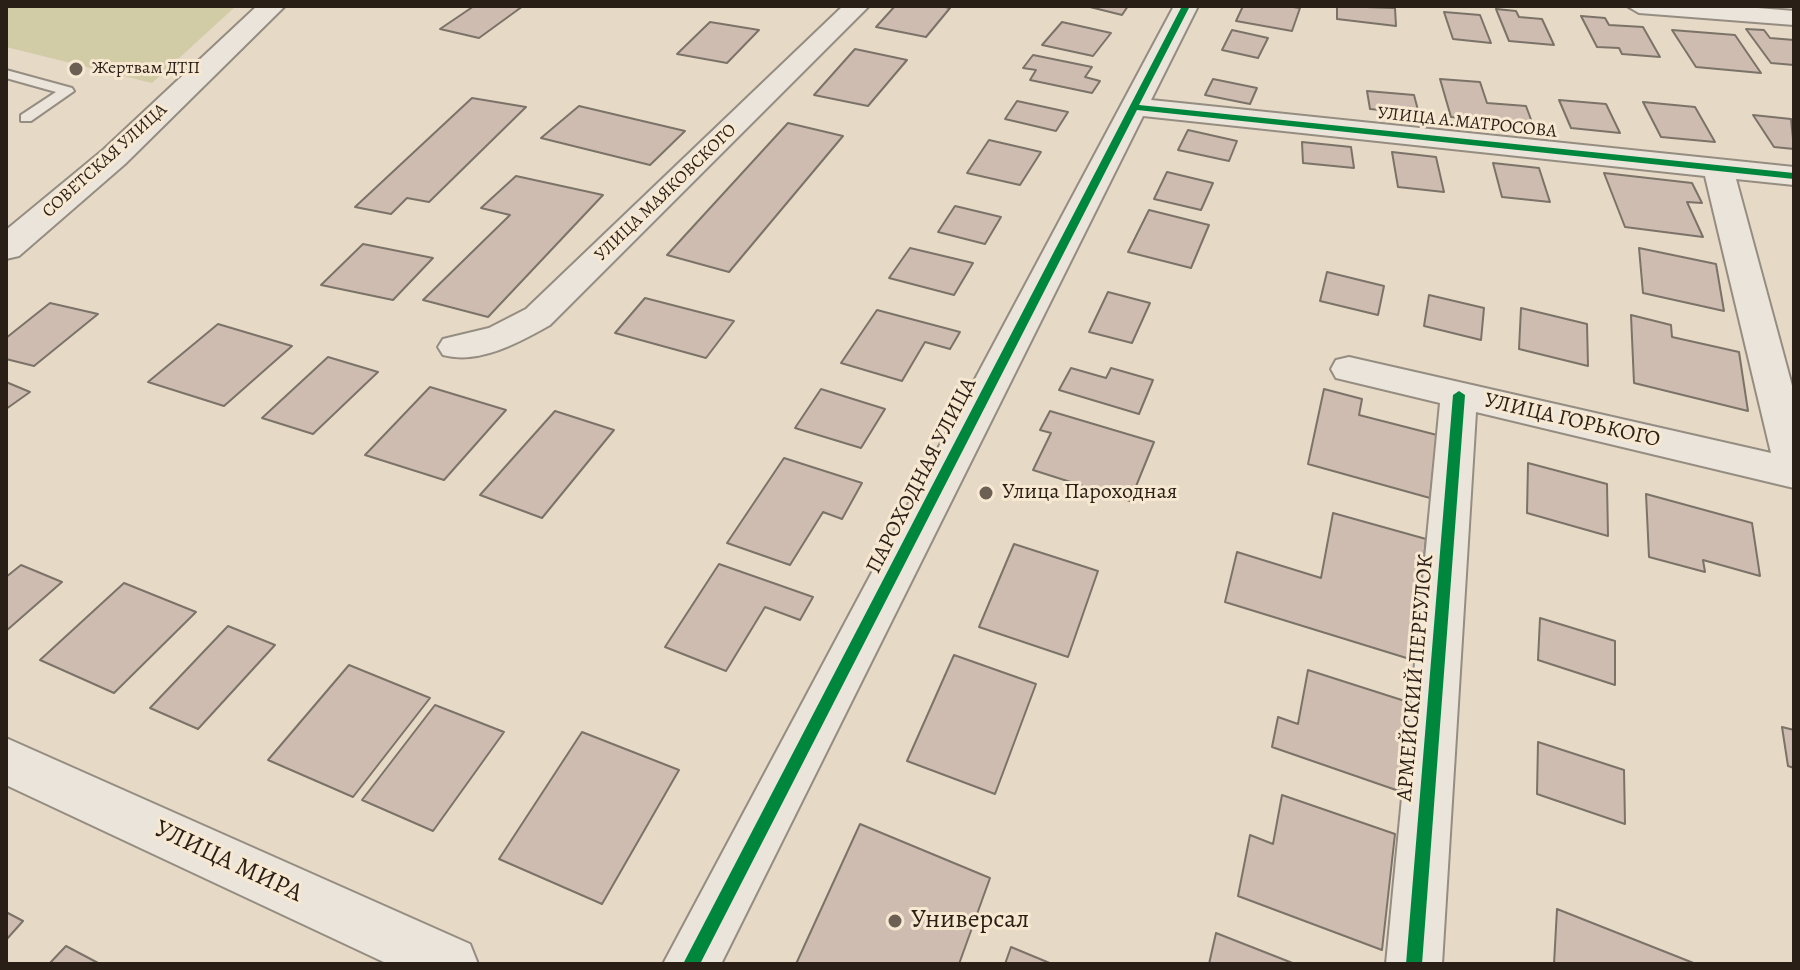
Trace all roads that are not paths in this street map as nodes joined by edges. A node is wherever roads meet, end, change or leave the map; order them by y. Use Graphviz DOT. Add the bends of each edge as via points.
graph roads {
  1 [pos="272,6"];
  2 [pos="857,6"];
  3 [pos="1186,6"];
  4 [pos="1639,6"];
  5 [pos="1794,18"];
  6 [pos="6,74"];
  7 [pos="1136,107"];
  8 [pos="26,118"];
  9 [pos="1718,168"];
  10 [pos="1794,176"];
  11 [pos="6,248"];
  12 [pos="456,347"];
  13 [pos="1349,369"];
  14 [pos="1459,395"];
  15 [pos="1794,465"];
  16 [pos="1794,473"];
  17 [pos="6,761"];
  18 [pos="450,964"];
  19 [pos="691,964"];
  20 [pos="1414,964"];
  1 -- 11 [label="street, СОВЕТСКАЯ УЛИЦА" via="114,157"];
  2 -- 12 [label="street, УЛИЦА МАЯКОВСКОГО" via="538,317 499,338"];
  3 -- 7 [label="street, ПАРОХОДНАЯ УЛИЦА"];
  4 -- 5 [label="street"];
  6 -- 8 [label="lane" via="67,91"];
  7 -- 9 [label="street, УЛИЦА А.МАТРОСОВА"];
  7 -- 19 [label="street, ПАРОХОДНАЯ УЛИЦА"];
  9 -- 10 [label="street, УЛИЦА А.МАТРОСОВА"];
  9 -- 15 [label="street"];
  13 -- 14 [label="street, УЛИЦА ГОРЬКОГО"];
  14 -- 16 [label="street, УЛИЦА ГОРЬКОГО"];
  14 -- 20 [label="street, АРМЕЙСКИЙ ПЕРЕУЛОК"];
  17 -- 18 [label="street, УЛИЦА МИРА"];
}
